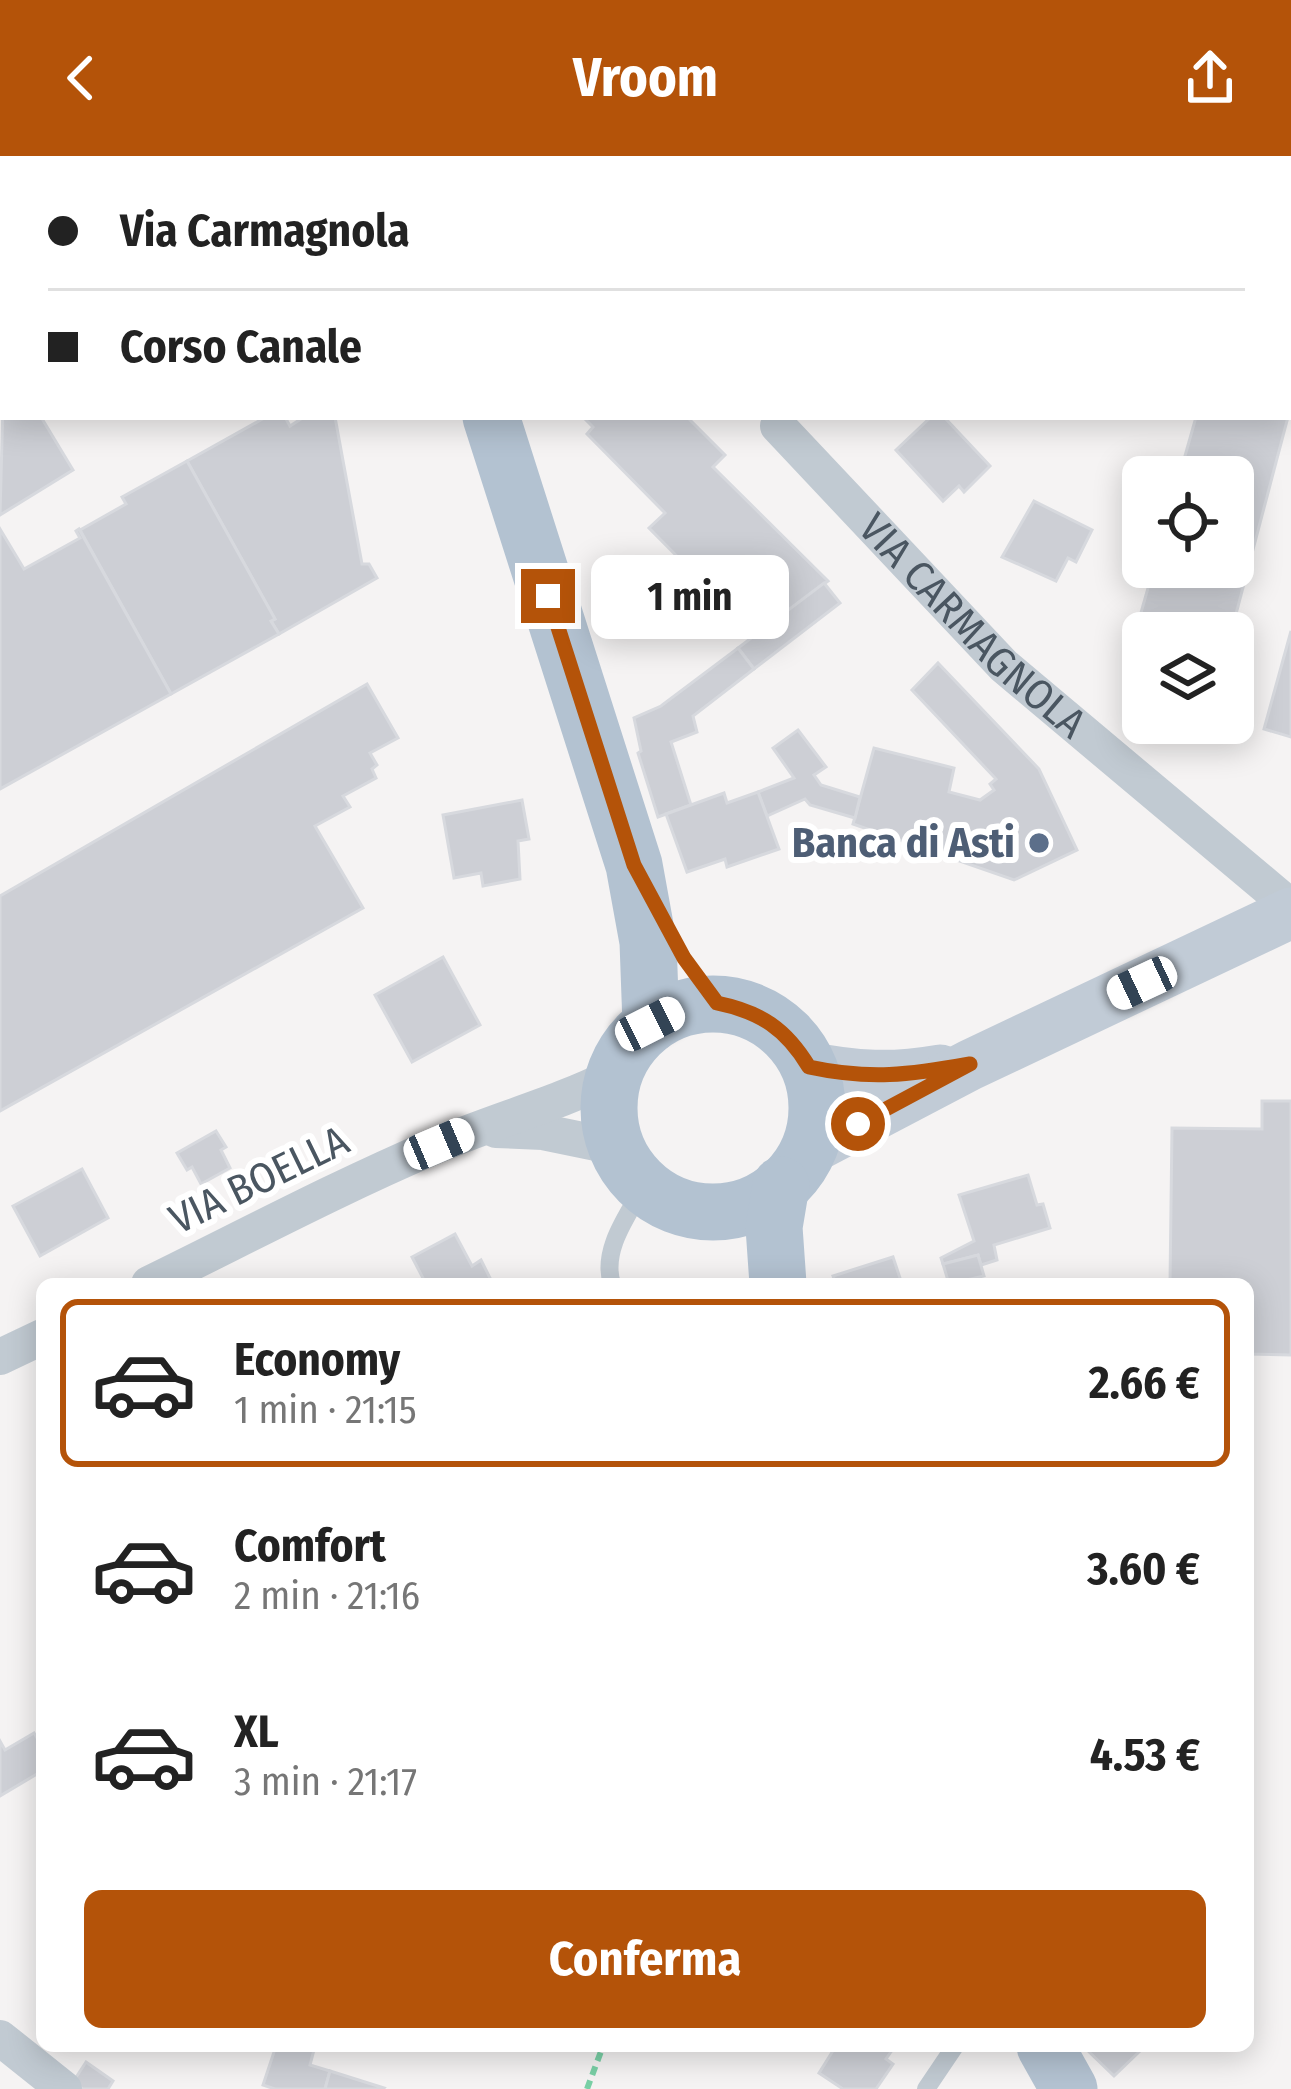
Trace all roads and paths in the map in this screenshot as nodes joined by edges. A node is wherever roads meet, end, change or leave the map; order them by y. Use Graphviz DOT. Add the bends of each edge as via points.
graph roads {
  1 [pos="492,420"];
  2 [pos="778,426"];
  3 [pos="634,865"];
  4 [pos="1291,910"];
  5 [pos="717,1003"];
  6 [pos="650,1024"];
  7 [pos="970,1064"];
  8 [pos="809,1067"];
  9 [pos="614,1076"];
  10 [pos="475,1129"];
  11 [pos="795,1168"];
  12 [pos="651,1181"];
  13 [pos="162,1278"];
  14 [pos="610,1278"];
  15 [pos="748,1278"];
  16 [pos="778,1278"];
  17 [pos="36,1339"];
  18 [pos="0,1357"];
  19 [pos="0,2038"];
  20 [pos="600,2052"];
  21 [pos="951,2052"];
  22 [pos="1048,2052"];
  23 [pos="64,2089"];
  24 [pos="587,2089"];
  25 [pos="926,2089"];
  26 [pos="1069,2089"];
  1 -- 3 [label="main road"];
  2 -- 4 [label="street, VIA CARMAGNOLA" via="1004,666"];
  3 -- 5 [label="main road"];
  3 -- 6 [label="main road" via="648,942"];
  4 -- 7 [label="main road, VIA CARMAGNOLA"];
  5 -- 6 [label="main road"];
  5 -- 8 [label="main road" via="770,1020"];
  6 -- 9 [label="main road"];
  7 -- 8 [label="main road, VIA CARMAGNOLA" via="901,1077"];
  7 -- 11 [label="main road, VIA CARMAGNOLA"];
  8 -- 11 [label="main road" via="816,1122"];
  9 -- 10 [label="street, VIA BOELLA"];
  9 -- 12 [label="main road" via="609,1112"];
  10 -- 12 [label="street, VIA BOELLA" via="543,1132"];
  10 -- 13 [label="street, VIA BOELLA"];
  11 -- 12 [label="main road" via="746,1206 719,1212"];
  11 -- 16 [label="main road" via="774,1227"];
  12 -- 14 [label="lane" via="614,1239"];
  12 -- 15 [label="main road" via="725,1244"];
  17 -- 18 [label="street"];
  19 -- 23 [label="street"];
  20 -- 24 [label="path"];
  21 -- 25 [label="lane"];
  22 -- 26 [label="main road"];
}
